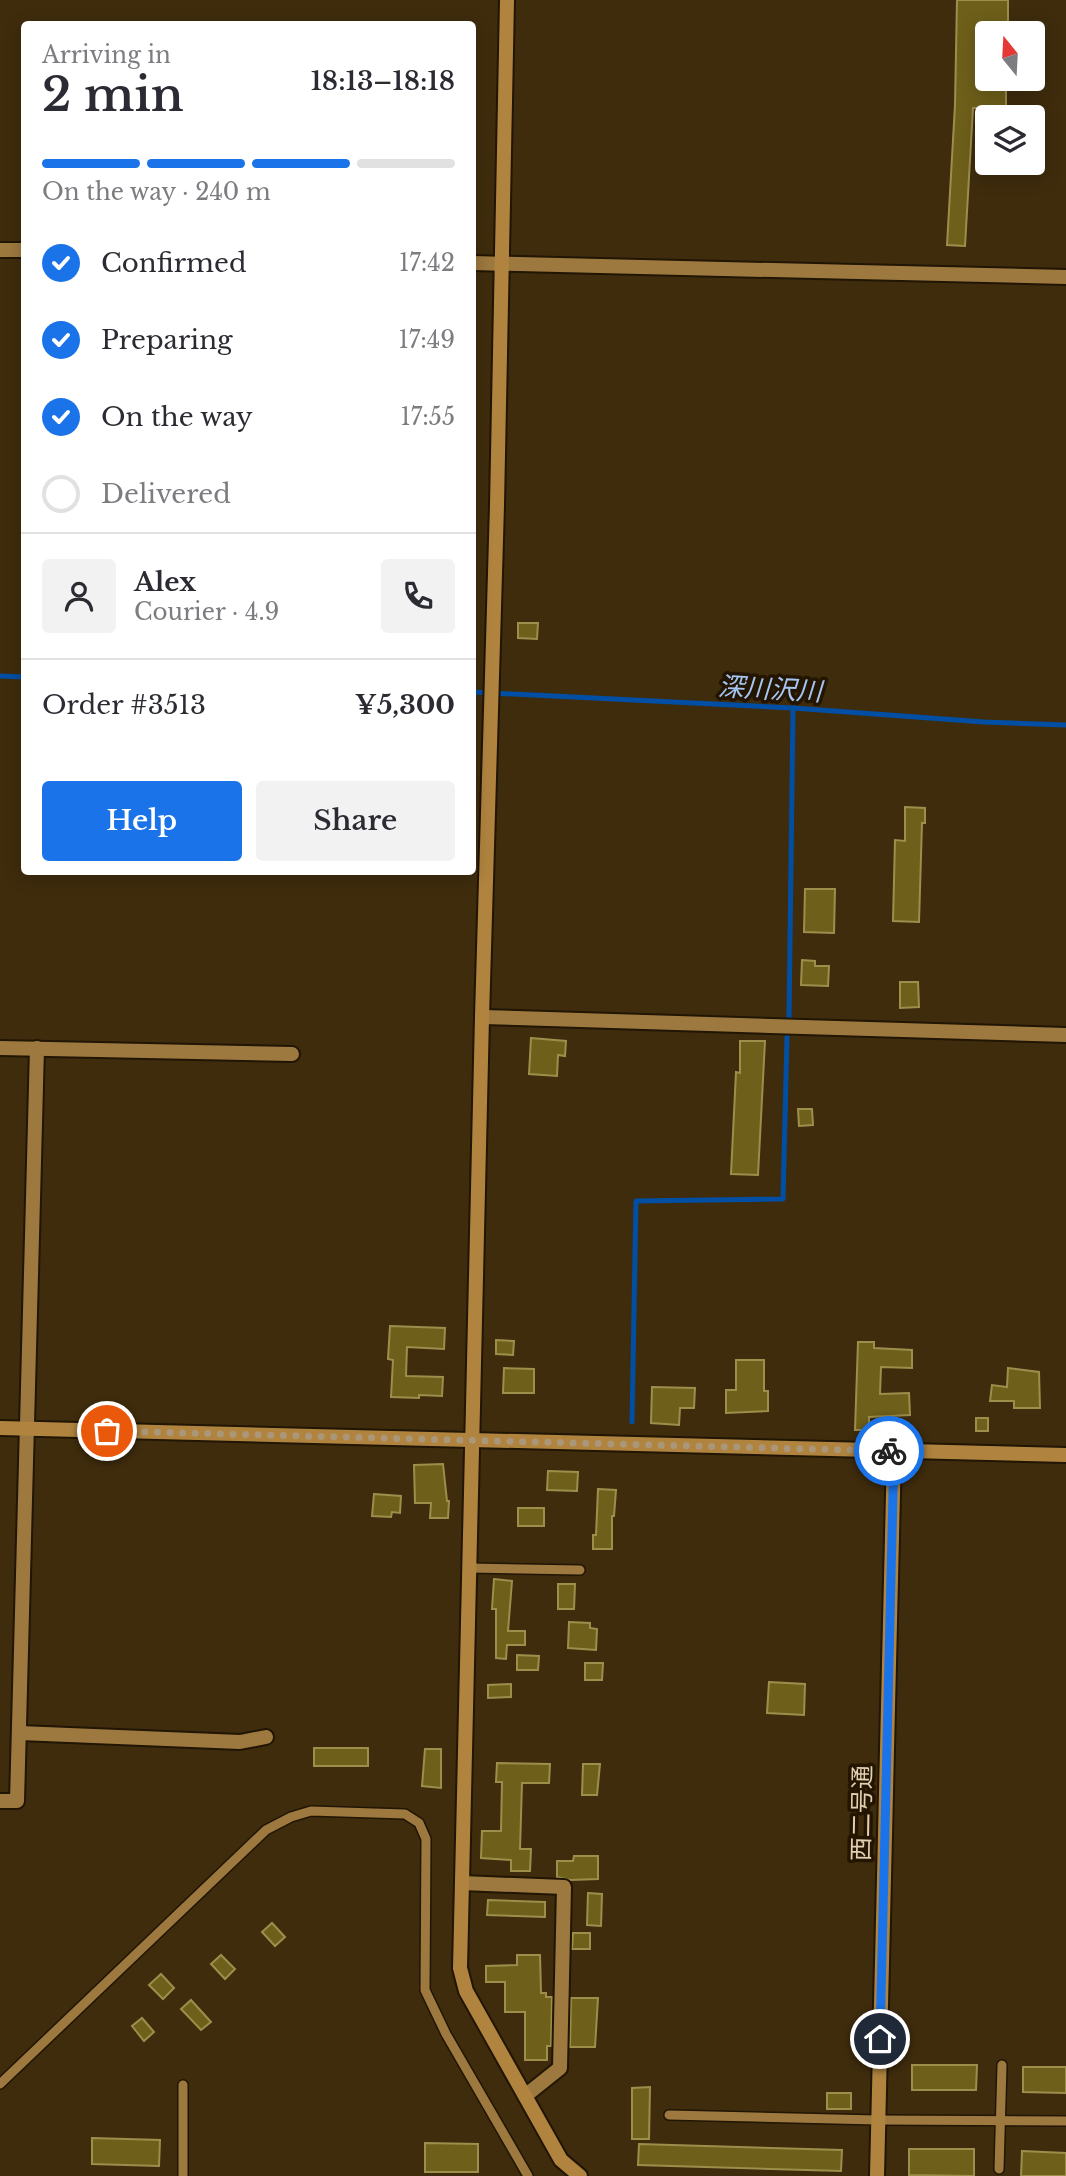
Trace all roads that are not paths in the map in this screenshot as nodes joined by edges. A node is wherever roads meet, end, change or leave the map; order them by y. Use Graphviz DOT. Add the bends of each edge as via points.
graph roads {
  1 [pos="507,0"];
  2 [pos="0,250"];
  3 [pos="21,250"];
  4 [pos="476,263"];
  5 [pos="503,264"];
  6 [pos="1066,277"];
  7 [pos="482,1017"];
  8 [pos="1066,1035"];
  9 [pos="0,1048"];
  10 [pos="37,1048"];
  11 [pos="292,1054"];
  12 [pos="0,1428"];
  13 [pos="26,1429"];
  14 [pos="473,1440"];
  15 [pos="894,1451"];
  16 [pos="1066,1455"];
  17 [pos="469,1568"];
  18 [pos="580,1570"];
  19 [pos="20,1733"];
  20 [pos="266,1737"];
  21 [pos="0,1801"];
  22 [pos="462,1883"];
  23 [pos="1002,2065"];
  24 [pos="0,2084"];
  25 [pos="183,2085"];
  26 [pos="525,2096"];
  27 [pos="668,2115"];
  28 [pos="877,2120"];
  29 [pos="1000,2120"];
  30 [pos="1066,2121"];
  31 [pos="999,2169"];
  32 [pos="183,2176"];
  33 [pos="528,2176"];
  34 [pos="580,2176"];
  35 [pos="877,2176"];
  1 -- 5 [label="street"];
  2 -- 3 [label="street"];
  4 -- 5 [label="street"];
  5 -- 6 [label="street"];
  5 -- 7 [label="street"];
  7 -- 8 [label="street"];
  7 -- 14 [label="street"];
  9 -- 10 [label="street"];
  10 -- 11 [label="street"];
  10 -- 13 [label="street"];
  12 -- 13 [label="street"];
  13 -- 14 [label="street"];
  13 -- 19 [label="street"];
  14 -- 15 [label="street"];
  14 -- 17 [label="street"];
  15 -- 16 [label="street"];
  15 -- 28 [label="street, 西二号通"];
  17 -- 18 [label="lane"];
  17 -- 22 [label="street"];
  19 -- 20 [label="street" via="240,1742"];
  19 -- 21 [label="street" via="17,1801"];
  22 -- 26 [label="street" via="460,1968 466,1991"];
  22 -- 26 [label="street" via="564,1886 560,2068"];
  23 -- 29 [label="lane"];
  24 -- 33 [label="lane" via="266,1830 311,1811 405,1814 419,1823 426,1839 425,1990"];
  25 -- 32 [label="lane"];
  26 -- 34 [label="street" via="561,2160"];
  27 -- 28 [label="lane"];
  28 -- 29 [label="lane"];
  28 -- 35 [label="street, 西二号通"];
  29 -- 30 [label="lane"];
  29 -- 31 [label="lane"];
}
